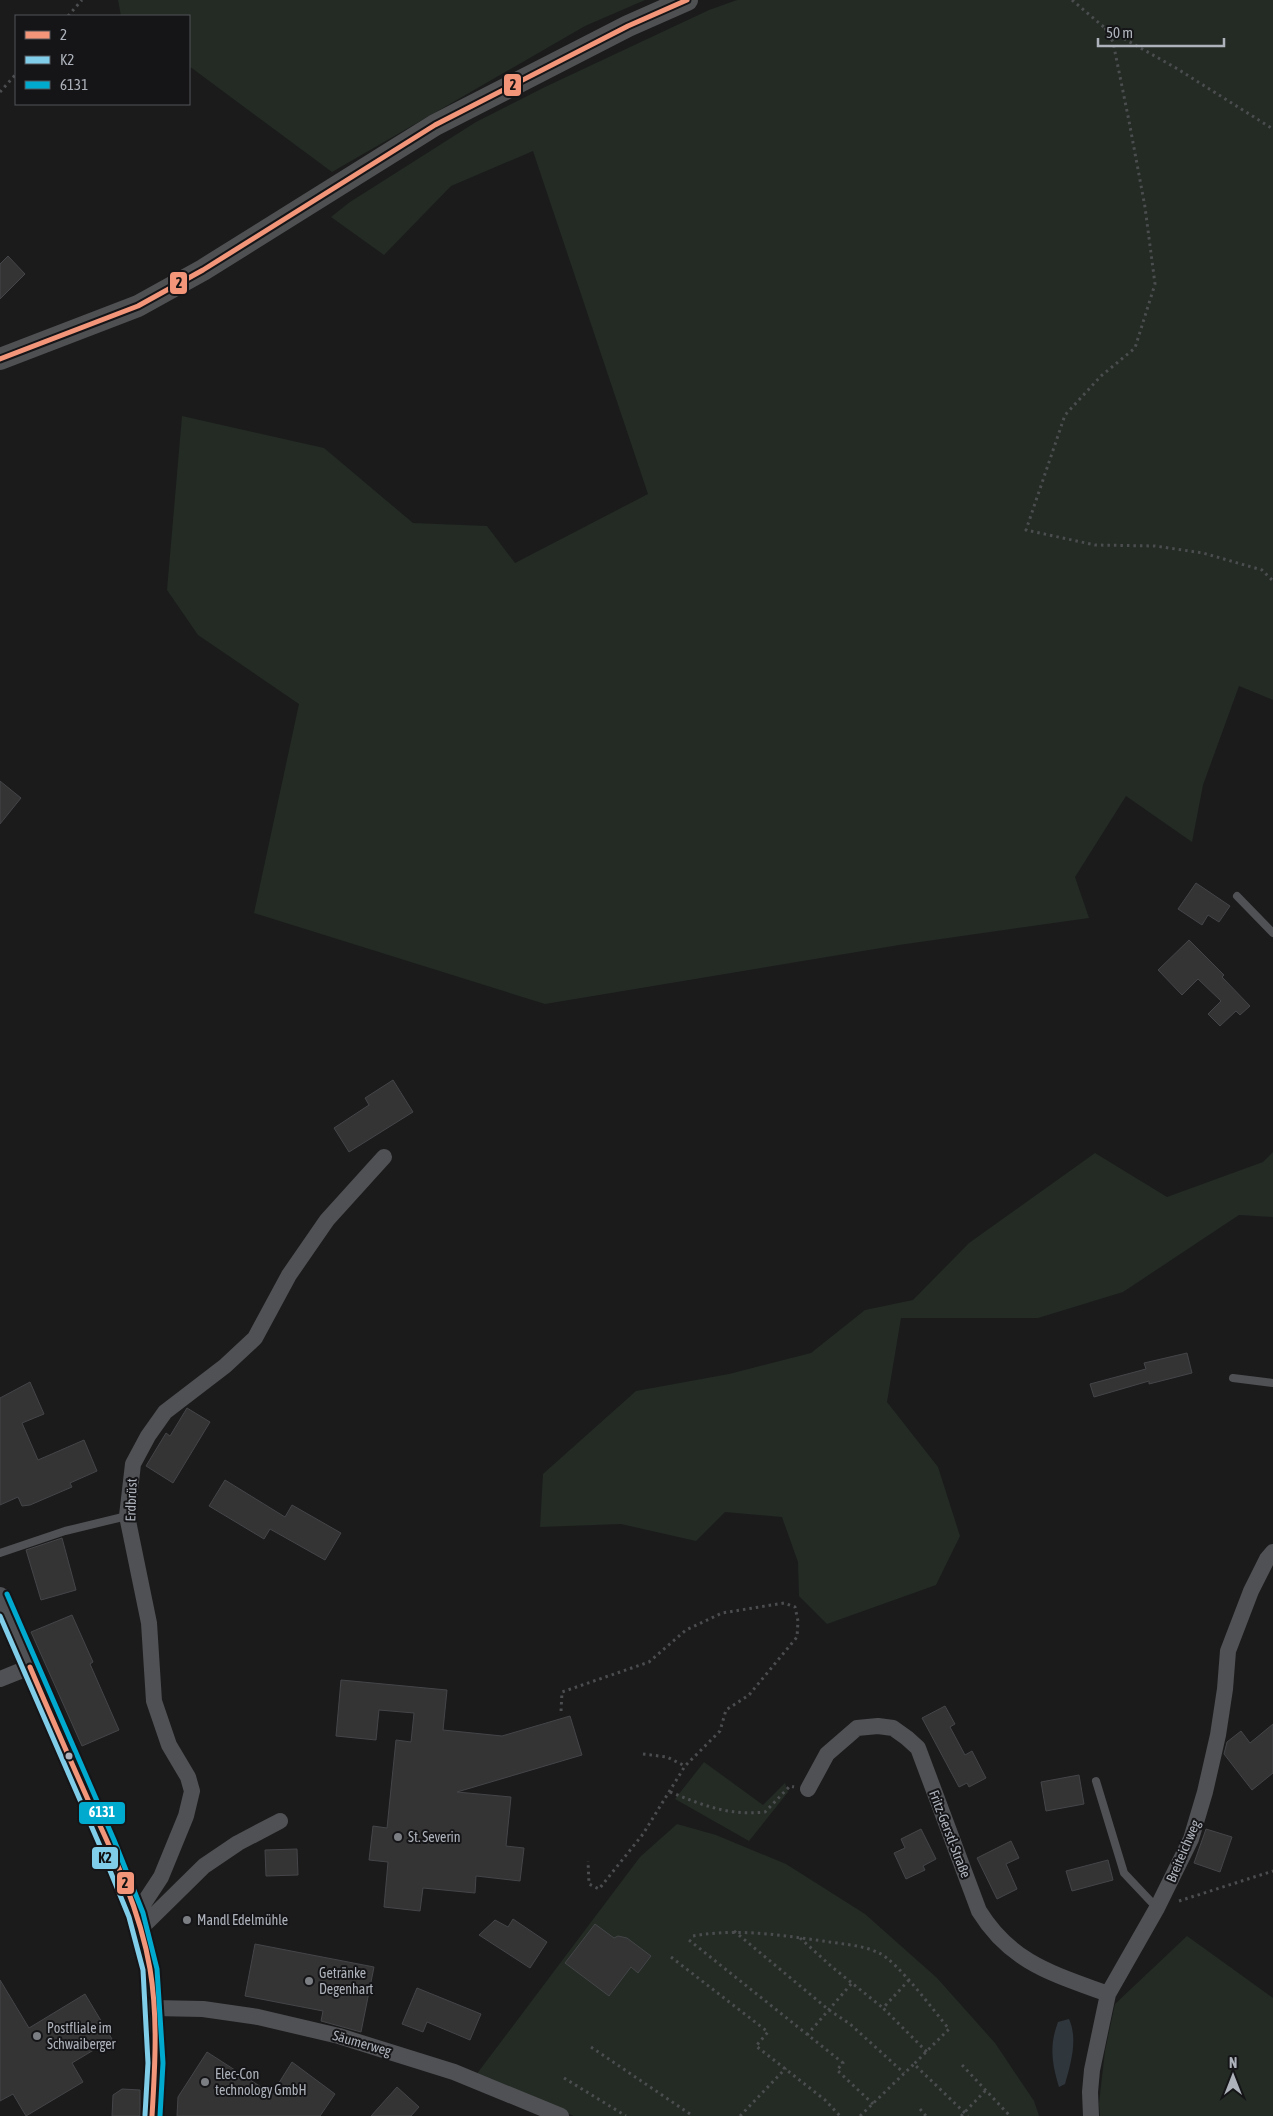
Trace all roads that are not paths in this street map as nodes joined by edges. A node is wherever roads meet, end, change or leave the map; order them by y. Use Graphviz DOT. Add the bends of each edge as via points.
graph roads {
  1 [pos="687,0"];
  2 [pos="0,359"];
  3 [pos="1237,896"];
  4 [pos="1273,933"];
  5 [pos="384,1157"];
  6 [pos="1233,1378"];
  7 [pos="1273,1383"];
  8 [pos="128,1516"];
  9 [pos="1273,1552"];
  10 [pos="0,1553"];
  11 [pos="0,1597"];
  12 [pos="30,1667"];
  13 [pos="0,1679"];
  14 [pos="1096,1781"];
  15 [pos="808,1789"];
  16 [pos="280,1821"];
  17 [pos="1157,1908"];
  18 [pos="138,1922"];
  19 [pos="1108,1994"];
  20 [pos="153,2008"];
  21 [pos="152,2116"];
  22 [pos="561,2116"];
  23 [pos="1091,2116"];
  1 -- 2 [label="main road" via="628,26 436,125 138,306"];
  3 -- 4 [label="lane"];
  5 -- 8 [label="street, Erdbrüst" via="326,1220 289,1275 255,1338 225,1366 165,1412 133,1464"];
  6 -- 7 [label="lane"];
  8 -- 10 [label="lane" via="65,1531"];
  8 -- 18 [label="street, Erdbrüst" via="149,1623 154,1700 169,1745 188,1777 192,1791 186,1816"];
  9 -- 17 [label="street, Breiteichweg" via="1235,1628 1228,1652 1218,1735 1205,1792 1191,1839"];
  11 -- 12 [label="street"];
  12 -- 13 [label="street"];
  12 -- 18 [label="street"];
  14 -- 17 [label="lane" via="1124,1873"];
  15 -- 19 [label="street, Fritz-Gerstl-Straße" via="828,1754 857,1728 893,1728 918,1748 980,1911 990,1928 1028,1962"];
  16 -- 18 [label="street" via="204,1866"];
  17 -- 19 [label="street, Breiteichweg"];
  18 -- 20 [label="street" via="150,1969"];
  19 -- 23 [label="street, Breiteichweg" via="1092,2070"];
  20 -- 21 [label="street" via="156,2062"];
  20 -- 22 [label="street, Säumerweg" via="203,2009 258,2017 339,2036 454,2072"];
}
